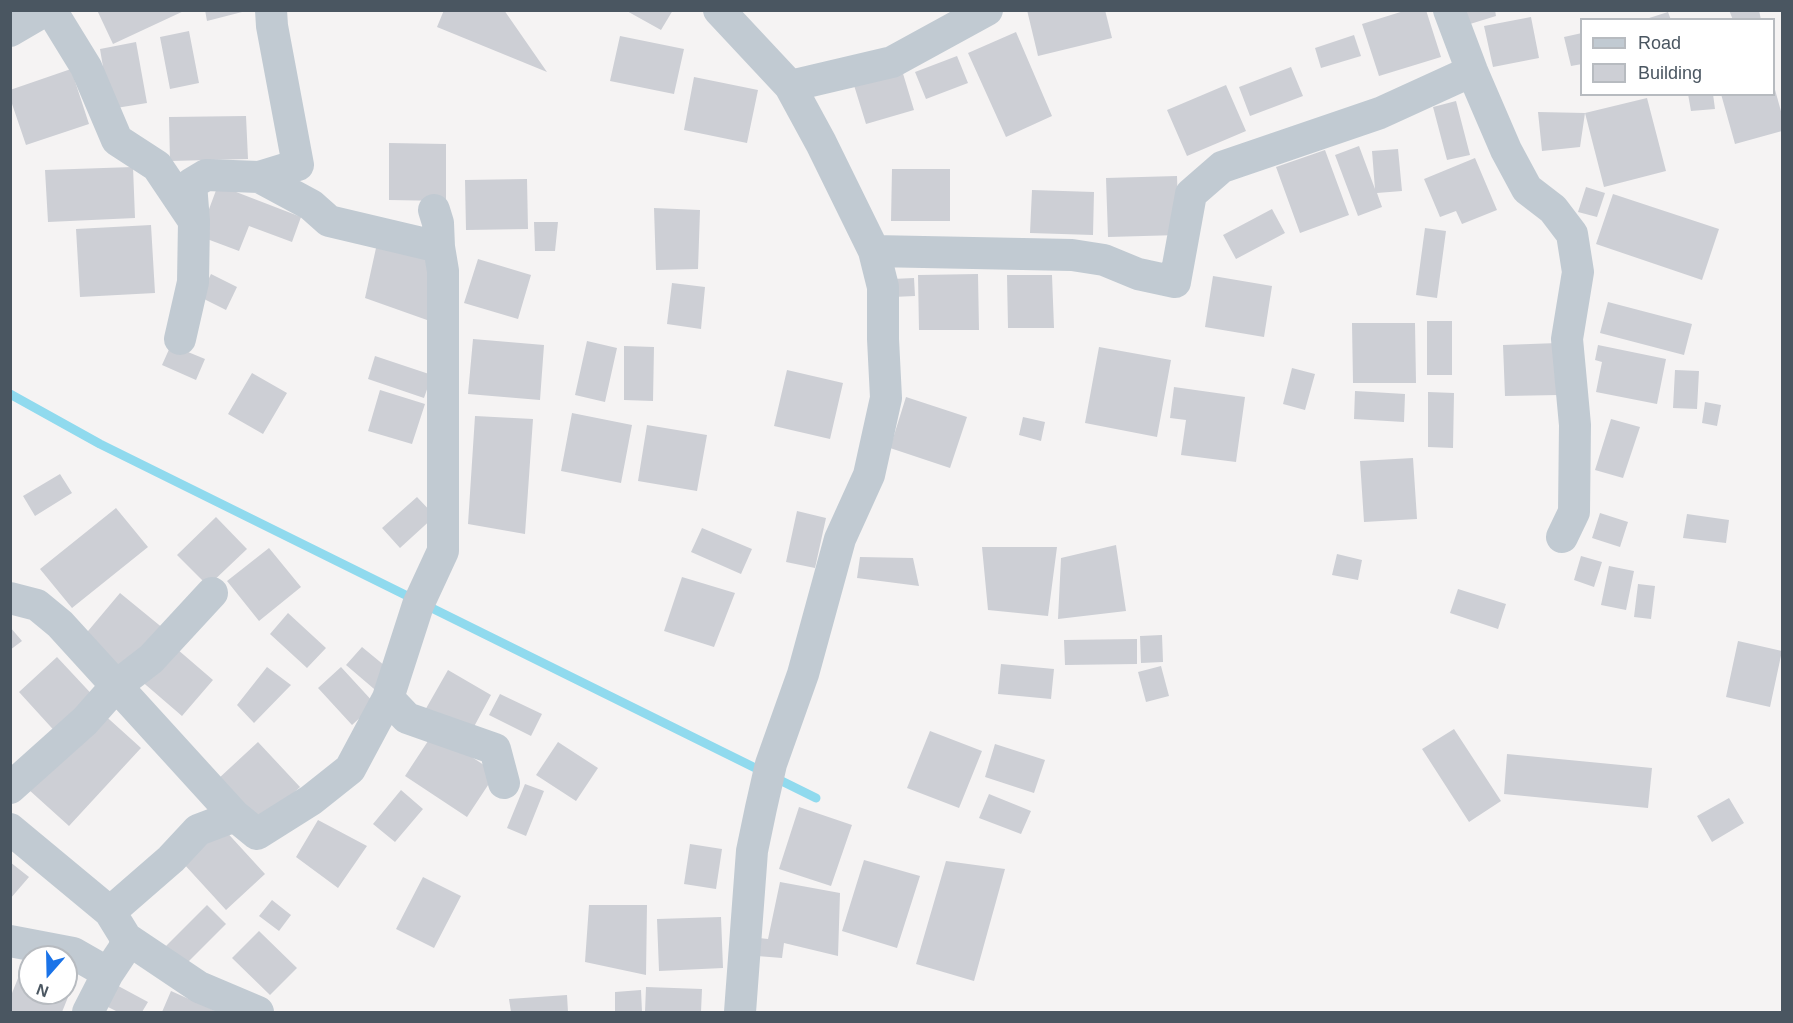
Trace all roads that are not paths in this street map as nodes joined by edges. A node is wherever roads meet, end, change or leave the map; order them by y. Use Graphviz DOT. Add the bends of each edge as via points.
graph roads {
  1 [pos="46,10"];
  2 [pos="51,10"];
  3 [pos="272,10"];
  4 [pos="719,10"];
  5 [pos="987,10"];
  6 [pos="1449,10"];
  7 [pos="10,31"];
  8 [pos="1472,71"];
  9 [pos="790,86"];
  10 [pos="259,177"];
  11 [pos="434,210"];
  12 [pos="194,221"];
  13 [pos="439,247"];
  14 [pos="874,251"];
  15 [pos="180,339"];
  16 [pos="1562,537"];
  17 [pos="212,593"];
  18 [pos="10,598"];
  19 [pos="116,686"];
  20 [pos="388,698"];
  21 [pos="504,783"];
  22 [pos="10,788"];
  23 [pos="235,816"];
  24 [pos="10,829"];
  25 [pos="118,925"];
  26 [pos="10,941"];
  27 [pos="108,973"];
  28 [pos="88,1012"];
  29 [pos="258,1012"];
  30 [pos="740,1012"];
  1 -- 7 [label="street"];
  2 -- 12 [label="street" via="86,67 117,140 157,166"];
  3 -- 10 [label="street" via="298,165"];
  4 -- 9 [label="street"];
  5 -- 9 [label="street" via="892,62"];
  6 -- 8 [label="street"];
  8 -- 14 [label="street" via="1380,113 1222,168 1191,194 1175,282 1138,274 1104,260 1072,255"];
  8 -- 16 [label="street" via="1527,189 1553,209 1572,234 1578,272 1566,339 1575,425 1574,513"];
  9 -- 14 [label="street"];
  10 -- 12 [label="street" via="206,175 191,184"];
  10 -- 13 [label="street" via="311,205 329,221"];
  11 -- 13 [label="street"];
  12 -- 15 [label="street" via="193,282"];
  13 -- 20 [label="street" via="443,271 443,551 418,605"];
  14 -- 30 [label="street" via="882,287 886,398 869,474 840,538 803,674 771,764 752,851"];
  17 -- 19 [label="street" via="151,659"];
  18 -- 19 [label="street" via="37,604"];
  19 -- 22 [label="street" via="85,721"];
  19 -- 23 [label="street"];
  20 -- 21 [label="street" via="407,718 495,749"];
  20 -- 23 [label="street" via="350,769 311,800 258,834"];
  23 -- 25 [label="street" via="198,830"];
  24 -- 25 [label="street"];
  25 -- 27 [label="street" via="124,950"];
  25 -- 29 [label="street" via="199,987"];
  26 -- 27 [label="street" via="74,953"];
  27 -- 28 [label="street"];
}
